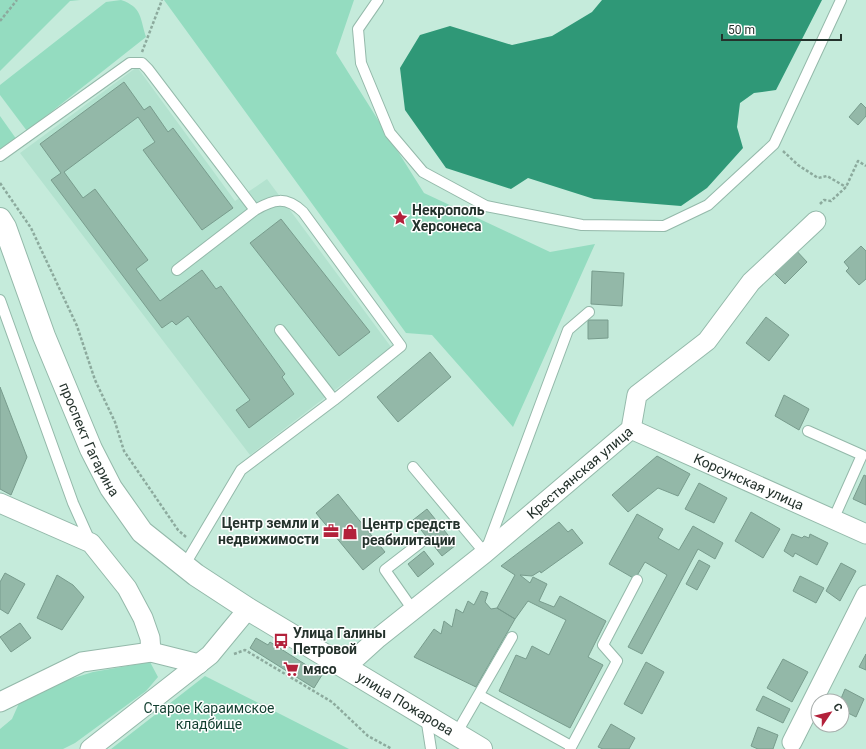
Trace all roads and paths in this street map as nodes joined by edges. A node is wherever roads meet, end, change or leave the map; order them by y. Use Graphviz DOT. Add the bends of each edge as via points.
graph roads {
  1 [pos="16,0"];
  2 [pos="162,0"];
  3 [pos="378,0"];
  4 [pos="841,0"];
  5 [pos="0,21"];
  6 [pos="138,62"];
  7 [pos="774,144"];
  8 [pos="0,156"];
  9 [pos="866,166"];
  10 [pos="0,183"];
  11 [pos="846,187"];
  12 [pos="255,210"];
  13 [pos="0,219"];
  14 [pos="816,221"];
  15 [pos="177,270"];
  16 [pos="0,300"];
  17 [pos="589,312"];
  18 [pos="280,330"];
  19 [pos="334,400"];
  20 [pos="631,429"];
  21 [pos="808,431"];
  22 [pos="412,467"];
  23 [pos="0,504"];
  24 [pos="833,520"];
  25 [pos="866,534"];
  26 [pos="91,543"];
  27 [pos="420,543"];
  28 [pos="197,544"];
  29 [pos="485,553"];
  30 [pos="184,566"];
  31 [pos="637,580"];
  32 [pos="866,595"];
  33 [pos="248,609"];
  34 [pos="413,610"];
  35 [pos="512,637"];
  36 [pos="151,652"];
  37 [pos="205,660"];
  38 [pos="346,667"];
  39 [pos="479,694"];
  40 [pos="5,700"];
  41 [pos="426,716"];
  42 [pos="0,718"];
  43 [pos="456,734"];
  44 [pos="792,742"];
  45 [pos="570,747"];
  46 [pos="90,749"];
  47 [pos="392,749"];
  48 [pos="431,749"];
  49 [pos="481,749"];
  1 -- 5 [label="path"];
  2 -- 6 [label="path"];
  3 -- 7 [label="lane" via="358,30 361,63 390,133 423,172 486,206 582,225 664,226 708,204"];
  4 -- 7 [label="lane"];
  6 -- 8 [label="lane" via="130,63"];
  6 -- 12 [label="lane" via="148,69"];
  7 -- 11 [label="path" via="818,178 827,176"];
  9 -- 11 [label="path" via="858,161"];
  10 -- 28 [label="path" via="31,228 77,326 95,380 115,422 124,451 178,530"];
  11 -- 14 [label="path" via="831,201 824,200 813,211"];
  12 -- 15 [label="lane"];
  12 -- 19 [label="lane" via="269,202 278,201 288,202 303,212 401,346"];
  13 -- 30 [label="main road, проспект Гагарина" via="44,336 88,442 111,488 142,532"];
  14 -- 20 [label="street, Крестьянская улица" via="751,282 707,341 637,395"];
  16 -- 26 [label="lane" via="73,503"];
  17 -- 29 [label="lane" via="568,330"];
  18 -- 19 [label="lane"];
  19 -- 28 [label="lane" via="241,470"];
  20 -- 24 [label="street, Корсунская улица"];
  20 -- 29 [label="street, Крестьянская улица"];
  21 -- 24 [label="lane" via="862,455"];
  22 -- 29 [label="lane"];
  23 -- 26 [label="street"];
  24 -- 25 [label="street, Корсунская улица"];
  26 -- 36 [label="street" via="127,588 143,618 150,638"];
  27 -- 34 [label="lane" via="385,570"];
  28 -- 30 [label="lane"];
  29 -- 34 [label="street, Крестьянская улица"];
  30 -- 33 [label="main road, проспект Гагарина"];
  31 -- 45 [label="lane" via="603,645 617,661"];
  32 -- 44 [label="street"];
  33 -- 37 [label="street"];
  33 -- 38 [label="main road, улица Пожарова"];
  34 -- 38 [label="street, Крестьянская улица"];
  35 -- 39 [label="lane"];
  36 -- 37 [label="street"];
  36 -- 40 [label="street" via="82,662"];
  37 -- 46 [label="street"];
  37 -- 47 [label="path" via="224,658 245,650 332,702 368,736"];
  38 -- 41 [label="main road, улица Пожарова"];
  39 -- 43 [label="lane"];
  39 -- 45 [label="lane"];
  40 -- 42 [label="street" via="4,713"];
  41 -- 43 [label="main road, улица Пожарова"];
  41 -- 48 [label="lane"];
  43 -- 49 [label="main road, улица Пожарова"];
}
